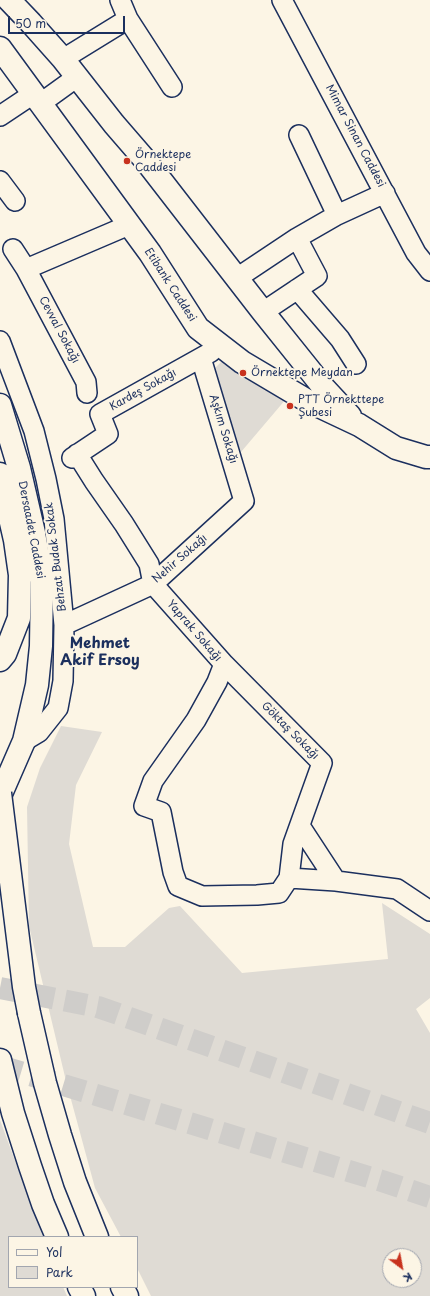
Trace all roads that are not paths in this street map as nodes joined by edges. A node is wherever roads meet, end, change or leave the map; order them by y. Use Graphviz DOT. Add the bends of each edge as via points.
graph roads {
  1 [pos="9,0"];
  2 [pos="120,0"];
  3 [pos="282,0"];
  4 [pos="128,19"];
  5 [pos="0,48"];
  6 [pos="63,59"];
  7 [pos="77,76"];
  8 [pos="172,87"];
  9 [pos="37,98"];
  10 [pos="0,116"];
  11 [pos="299,135"];
  12 [pos="0,181"];
  13 [pos="385,193"];
  14 [pos="16,201"];
  15 [pos="337,215"];
  16 [pos="129,225"];
  17 [pos="297,238"];
  18 [pos="13,248"];
  19 [pos="26,269"];
  20 [pos="430,270"];
  21 [pos="237,278"];
  22 [pos="297,289"];
  23 [pos="263,312"];
  24 [pos="0,340"];
  25 [pos="221,346"];
  26 [pos="201,358"];
  27 [pos="356,364"];
  28 [pos="324,388"];
  29 [pos="87,393"];
  30 [pos="306,400"];
  31 [pos="0,405"];
  32 [pos="359,426"];
  33 [pos="430,457"];
  34 [pos="0,474"];
  35 [pos="244,501"];
  36 [pos="152,584"];
  37 [pos="64,625"];
  38 [pos="0,660"];
  39 [pos="224,664"];
  40 [pos="24,741"];
  41 [pos="0,766"];
  42 [pos="0,794"];
  43 [pos="300,826"];
  44 [pos="289,878"];
  45 [pos="336,882"];
  46 [pos="430,911"];
  47 [pos="0,1060"];
  48 [pos="57,1236"];
  49 [pos="97,1236"];
  1 -- 6 [label="main road"];
  2 -- 4 [label="street"];
  3 -- 13 [label="street, Mimar Sinan Caddesi"];
  4 -- 6 [label="street"];
  4 -- 8 [label="street"];
  5 -- 9 [label="main road, Etibank Caddesi"];
  6 -- 7 [label="main road"];
  7 -- 9 [label="street"];
  7 -- 21 [label="main road"];
  9 -- 10 [label="street"];
  9 -- 16 [label="main road, Etibank Caddesi"];
  11 -- 15 [label="street"];
  12 -- 14 [label="street"];
  13 -- 15 [label="street"];
  13 -- 20 [label="street, Mimar Sinan Caddesi" via="416,253"];
  15 -- 17 [label="street"];
  16 -- 19 [label="street"];
  16 -- 25 [label="main road, Etibank Caddesi" via="198,328"];
  17 -- 21 [label="street"];
  17 -- 22 [label="street" via="317,276"];
  18 -- 19 [label="street, Cevval Sokağı"];
  19 -- 29 [label="street, Cevval Sokağı" via="86,382"];
  21 -- 23 [label="main road"];
  22 -- 23 [label="street"];
  22 -- 27 [label="street" via="340,339"];
  23 -- 28 [label="main road"];
  24 -- 37 [label="street, Behzat Budak Sokak" via="34,431 46,479 54,519"];
  25 -- 26 [label="street, Kardeş Sokağı"];
  25 -- 30 [label="main road, Etibank Caddesi" via="242,362"];
  26 -- 35 [label="street, Aşkım Sokağı"];
  26 -- 36 [label="street, Kardeş Sokağı" via="100,414 108,434 74,456 124,524 149,564"];
  28 -- 30 [label="main road" via="318,395"];
  28 -- 32 [label="main road"];
  30 -- 32 [label="main road, Etibank Caddesi"];
  31 -- 40 [label="main road, Dersaadet Caddesi" via="21,475 42,581 41,646 37,684"];
  32 -- 33 [label="main road, Etibank Caddesi" via="396,448"];
  34 -- 38 [label="main road, Dersaadet Caddesi" via="20,575 19,618 5,654"];
  35 -- 36 [label="street, Nehir Sokağı"];
  36 -- 37 [label="street, Nehir Sokağı"];
  36 -- 39 [label="street, Yaprak Sokağı"];
  37 -- 40 [label="street, Behzat Budak Sokak" via="63,681 58,708 39,732"];
  39 -- 43 [label="street, Göktaş Sokağı" via="322,763"];
  39 -- 44 [label="street, Yaprak Sokağı" via="196,720 153,781 144,806 161,812 172,872 178,886 202,896 257,895 279,893"];
  40 -- 41 [label="main road"];
  40 -- 42 [label="main road, Dersaadet Caddesi"];
  42 -- 49 [label="main road, bridge" via="29,1013 60,1135"];
  43 -- 44 [label="street, Göktaş Sokağı" via="293,844"];
  43 -- 45 [label="street"];
  44 -- 45 [label="street"];
  45 -- 46 [label="street" via="397,889"];
  47 -- 48 [label="main road" via="27,1158"];
}
